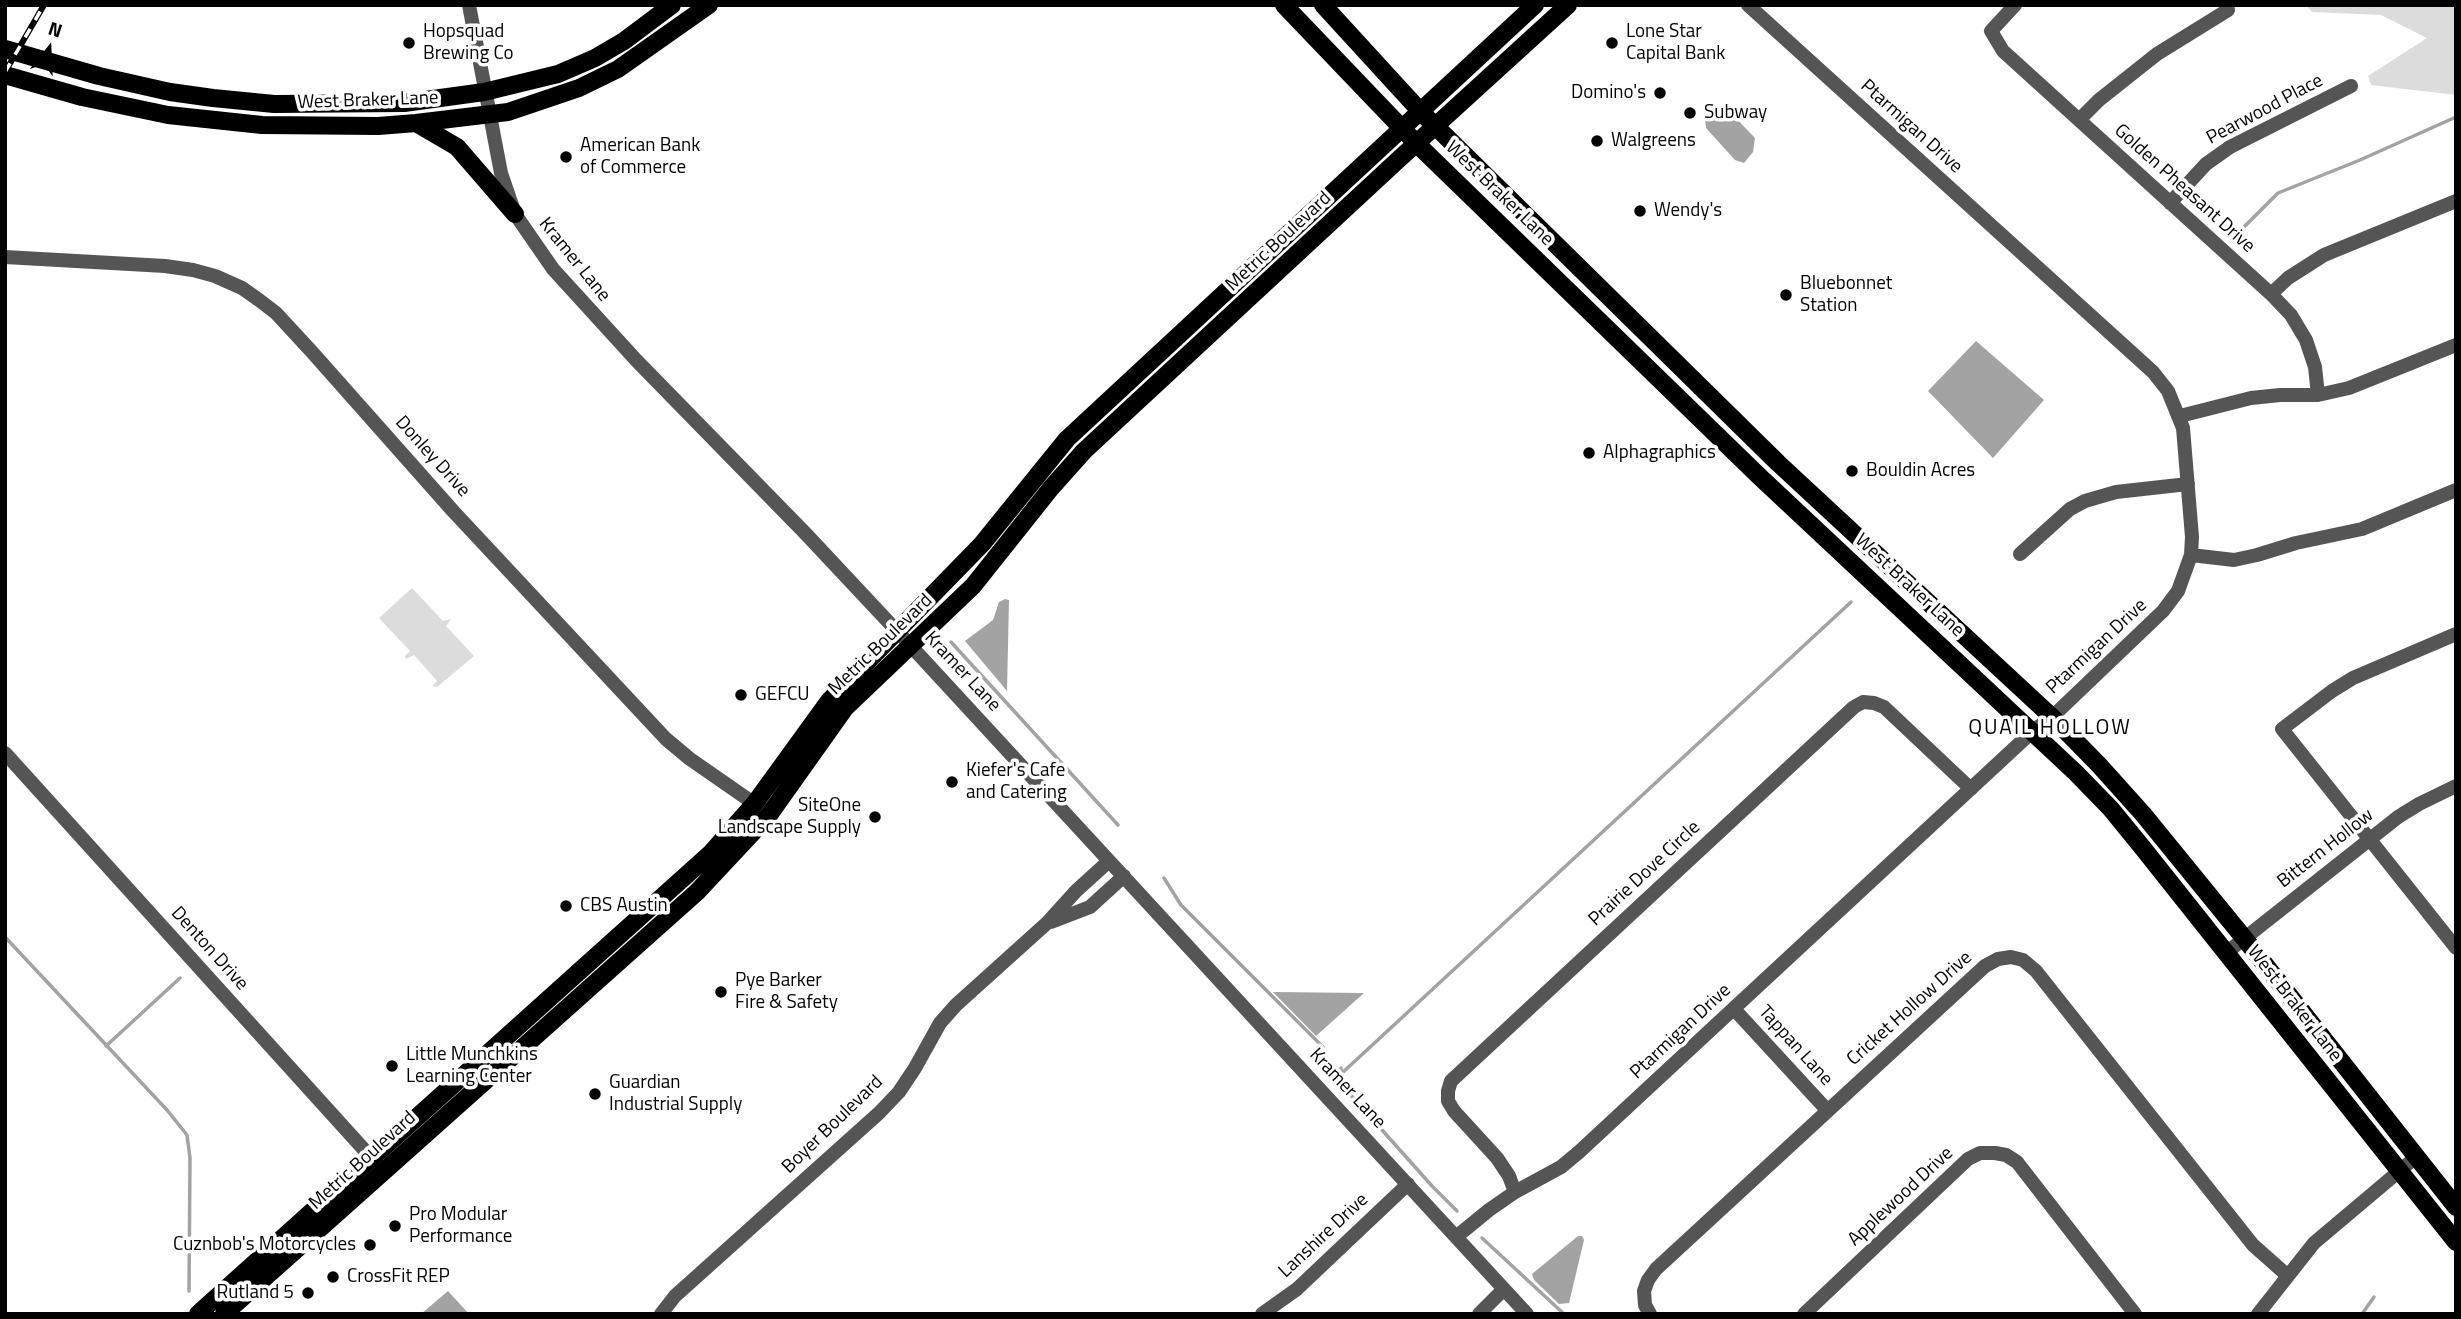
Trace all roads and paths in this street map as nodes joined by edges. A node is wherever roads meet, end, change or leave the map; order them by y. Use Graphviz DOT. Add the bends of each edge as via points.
graph roads {
  1 [pos="469,5"];
  2 [pos="672,5"];
  3 [pos="709,5"];
  4 [pos="1284,5"];
  5 [pos="1323,5"];
  6 [pos="1535,5"];
  7 [pos="1568,5"];
  8 [pos="1748,5"];
  9 [pos="2015,5"];
  10 [pos="2228,10"];
  11 [pos="5,49"];
  12 [pos="5,75"];
  13 [pos="2351,86"];
  14 [pos="170,92"];
  15 [pos="484,92"];
  16 [pos="1421,112"];
  17 [pos="168,115"];
  18 [pos="489,115"];
  19 [pos="2079,120"];
  20 [pos="416,123"];
  21 [pos="1436,126"];
  22 [pos="1403,129"];
  23 [pos="1417,144"];
  24 [pos="2456,201"];
  25 [pos="2170,203"];
  26 [pos="515,214"];
  27 [pos="5,257"];
  28 [pos="1604,292"];
  29 [pos="2271,294"];
  30 [pos="1584,307"];
  31 [pos="2456,345"];
  32 [pos="1149,365"];
  33 [pos="1161,379"];
  34 [pos="2318,395"];
  35 [pos="2180,416"];
  36 [pos="1778,463"];
  37 [pos="1760,477"];
  38 [pos="2189,484"];
  39 [pos="2456,490"];
  40 [pos="2020,554"];
  41 [pos="2191,555"];
  42 [pos="897,631"];
  43 [pos="2456,634"];
  44 [pos="910,645"];
  45 [pos="2052,716"];
  46 [pos="2034,730"];
  47 [pos="5,753"];
  48 [pos="2456,786"];
  49 [pos="1971,789"];
  50 [pos="762,809"];
  51 [pos="2369,839"];
  52 [pos="1109,860"];
  53 [pos="1124,877"];
  54 [pos="1047,923"];
  55 [pos="2244,939"];
  56 [pos="2456,948"];
  57 [pos="2226,953"];
  58 [pos="1734,1009"];
  59 [pos="1827,1110"];
  60 [pos="2416,1157"];
  61 [pos="378,1164"];
  62 [pos="2400,1171"];
  63 [pos="1408,1184"];
  64 [pos="1516,1192"];
  65 [pos="2456,1207"];
  66 [pos="1456,1237"];
  67 [pos="2456,1242"];
  68 [pos="2288,1276"];
  69 [pos="1504,1289"];
  70 [pos="198,1314"];
  71 [pos="224,1314"];
  72 [pos="661,1314"];
  73 [pos="1262,1314"];
  74 [pos="1479,1314"];
  75 [pos="1527,1314"];
  76 [pos="1650,1314"];
  77 [pos="1804,1314"];
  78 [pos="2136,1314"];
  79 [pos="2258,1314"];
  1 -- 15 [label="street, Kramer Lane"];
  2 -- 15 [label="main road, West Braker Lane" via="594,58 558,74"];
  3 -- 18 [label="main road, West Braker Lane" via="603,77 558,96"];
  4 -- 22 [label="main road, West Braker Lane"];
  5 -- 16 [label="main road, West Braker Lane"];
  6 -- 16 [label="main road, Metric Boulevard"];
  7 -- 21 [label="main road, Metric Boulevard"];
  8 -- 35 [label="street, Ptarmigan Drive" via="2153,372"];
  9 -- 19 [label="street, Golden Pheasant Drive" via="1992,32 2003,51"];
  10 -- 19 [label="street" via="2157,54"];
  11 -- 14 [label="main road, West Braker Lane"];
  12 -- 17 [label="main road, West Braker Lane"];
  13 -- 25 [label="street, Pearwood Place" via="2230,147 2206,164"];
  14 -- 15 [label="main road, West Braker Lane" via="274,104 331,105 404,103"];
  14 -- 17 [label="main road"];
  15 -- 18 [label="street, Kramer Lane"];
  16 -- 21 [label="main road, West Braker Lane"];
  16 -- 22 [label="main road, Metric Boulevard"];
  17 -- 20 [label="main road, West Braker Lane" via="262,125"];
  18 -- 20 [label="main road, West Braker Lane"];
  18 -- 26 [label="street, Kramer Lane"];
  19 -- 25 [label="street, Golden Pheasant Drive"];
  20 -- 26 [label="main road" via="457,147"];
  21 -- 23 [label="main road, Metric Boulevard"];
  21 -- 28 [label="main road, West Braker Lane"];
  22 -- 23 [label="main road, West Braker Lane"];
  22 -- 32 [label="main road, Metric Boulevard"];
  23 -- 30 [label="main road, West Braker Lane"];
  23 -- 33 [label="main road, Metric Boulevard"];
  24 -- 29 [label="street" via="2316,259"];
  25 -- 29 [label="street, Golden Pheasant Drive"];
  26 -- 42 [label="street, Kramer Lane" via="553,270 605,327"];
  27 -- 50 [label="street, Donley Drive" via="193,270 242,288 259,300 276,313 666,739"];
  28 -- 30 [label="main road"];
  28 -- 36 [label="main road, West Braker Lane"];
  29 -- 34 [label="street, Golden Pheasant Drive" via="2306,340"];
  30 -- 37 [label="main road, West Braker Lane"];
  31 -- 34 [label="street" via="2349,388"];
  32 -- 33 [label="main road"];
  32 -- 42 [label="main road, Metric Boulevard" via="1067,439 982,544"];
  33 -- 44 [label="main road, Metric Boulevard" via="1084,451 973,586"];
  34 -- 35 [label="street" via="2251,398"];
  35 -- 38 [label="street, Ptarmigan Drive"];
  36 -- 37 [label="main road"];
  36 -- 45 [label="main road, West Braker Lane"];
  37 -- 46 [label="main road, West Braker Lane"];
  38 -- 40 [label="street" via="2116,492 2085,501"];
  38 -- 41 [label="street, Ptarmigan Drive"];
  39 -- 41 [label="street" via="2362,529 2257,555 2234,560"];
  41 -- 45 [label="street, Ptarmigan Drive" via="2178,591 2164,611"];
  42 -- 44 [label="street, Kramer Lane"];
  42 -- 50 [label="main road, Metric Boulevard" via="829,701"];
  43 -- 51 [label="street" via="2353,678 2283,729"];
  44 -- 50 [label="main road, Metric Boulevard" via="845,708"];
  44 -- 52 [label="street, Kramer Lane"];
  45 -- 46 [label="street, Ptarmigan Drive"];
  45 -- 55 [label="main road, West Braker Lane" via="2143,814"];
  46 -- 49 [label="street, Ptarmigan Drive"];
  46 -- 57 [label="main road, West Braker Lane" via="2110,808"];
  47 -- 61 [label="street, Denton Drive"];
  48 -- 51 [label="street, Bittern Hollow" via="2419,804"];
  49 -- 58 [label="street, Ptarmigan Drive"];
  49 -- 64 [label="street, Prairie Dove Circle" via="1884,707 1863,702 1854,707 1451,1081 1448,1101 1497,1158"];
  50 -- 61 [label="main road, Metric Boulevard" via="698,892"];
  51 -- 55 [label="street, Bittern Hollow"];
  51 -- 56 [label="street"];
  52 -- 53 [label="street, Kramer Lane"];
  52 -- 54 [label="street, Boyer Boulevard"];
  53 -- 54 [label="street, Boyer Boulevard" via="1090,907"];
  53 -- 63 [label="street, Kramer Lane"];
  54 -- 72 [label="street, Boyer Boulevard" via="956,1004 899,1092 879,1113"];
  55 -- 57 [label="street, Bittern Hollow"];
  55 -- 60 [label="main road, West Braker Lane"];
  57 -- 62 [label="main road, West Braker Lane"];
  58 -- 59 [label="street, Tappan Lane"];
  58 -- 64 [label="street, Ptarmigan Drive" via="1579,1152"];
  59 -- 68 [label="street, Cricket Hollow Drive" via="1985,966 1998,958 2023,960 2253,1245"];
  59 -- 76 [label="street, Cricket Hollow Drive" via="1656,1269 1644,1292"];
  60 -- 62 [label="street"];
  60 -- 65 [label="main road, West Braker Lane"];
  61 -- 70 [label="main road, Metric Boulevard"];
  61 -- 71 [label="main road, Metric Boulevard"];
  62 -- 67 [label="main road, West Braker Lane"];
  62 -- 68 [label="street" via="2314,1243"];
  63 -- 66 [label="street, Kramer Lane"];
  63 -- 73 [label="street, Lanshire Drive" via="1297,1289"];
  64 -- 66 [label="street, Ptarmigan Drive"];
  66 -- 69 [label="street, Kramer Lane"];
  68 -- 79 [label="street"];
  69 -- 74 [label="street"];
  69 -- 75 [label="street, Kramer Lane"];
  77 -- 78 [label="street, Applewood Drive" via="1968,1159 1980,1153 2006,1155 2017,1163"];
}
